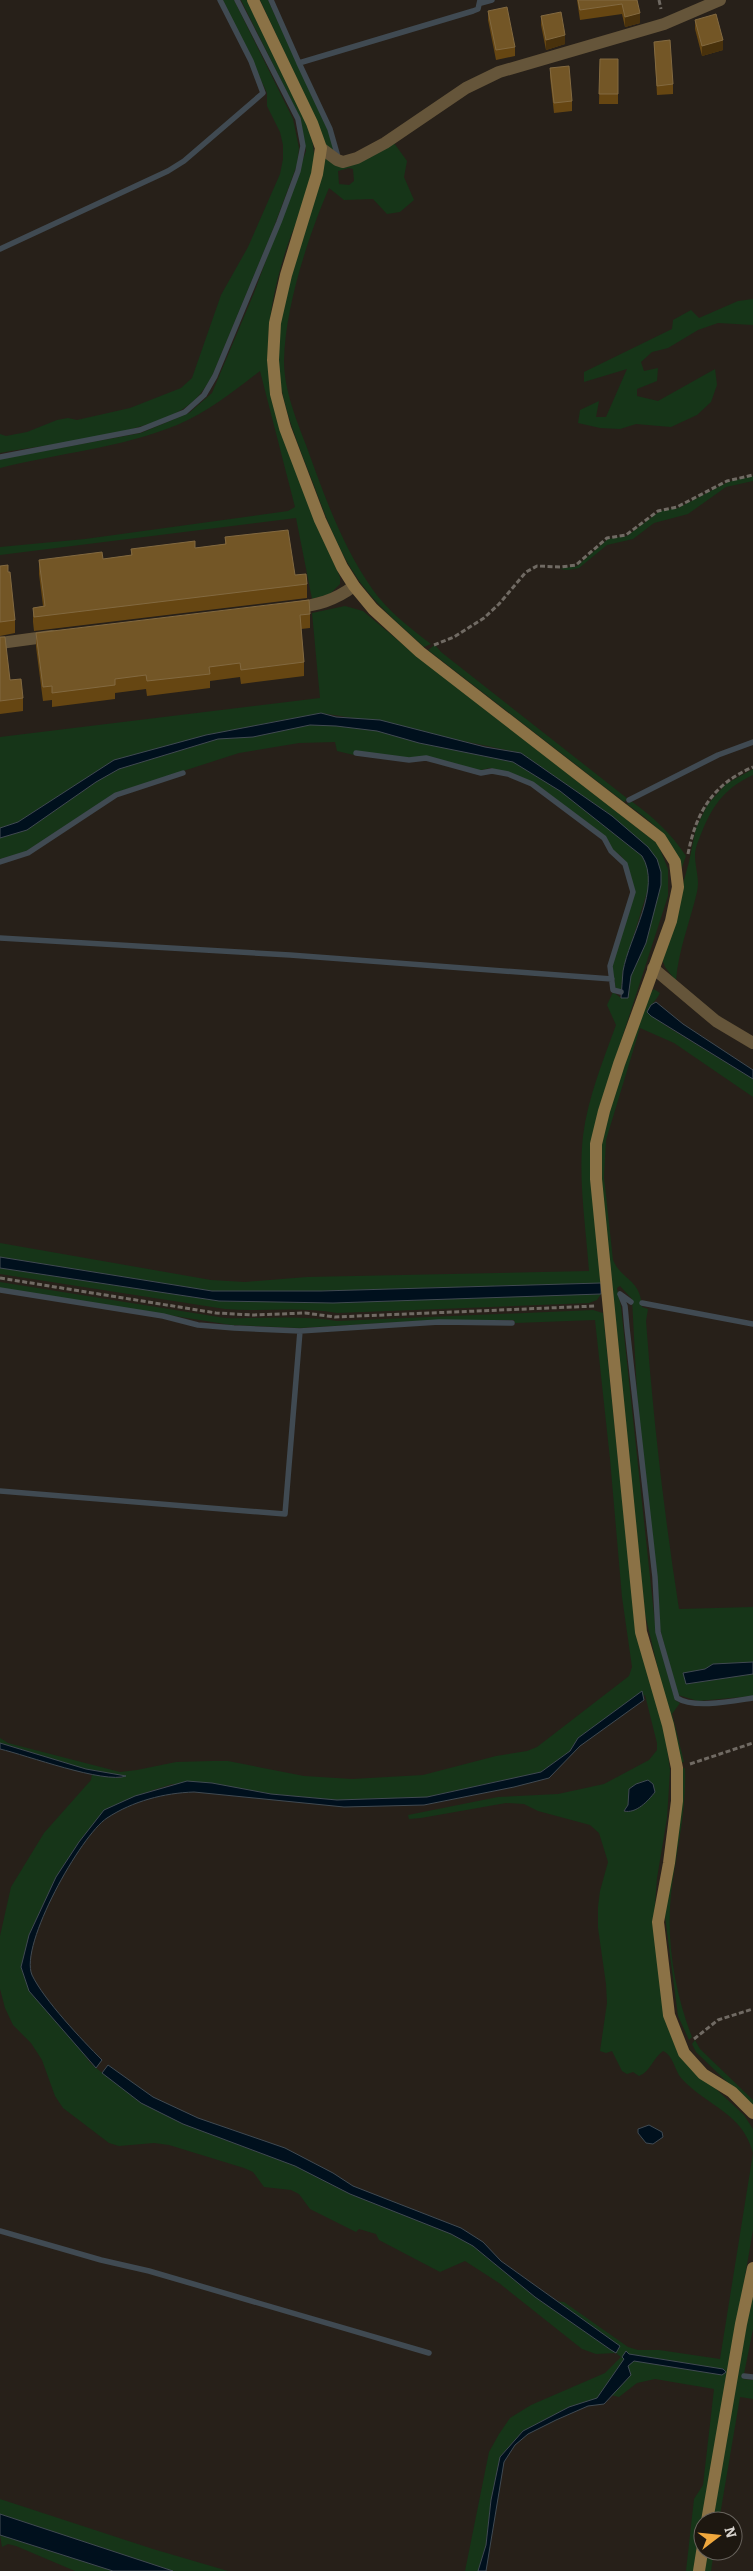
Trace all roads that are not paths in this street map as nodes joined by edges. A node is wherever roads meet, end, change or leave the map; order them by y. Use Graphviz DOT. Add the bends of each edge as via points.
graph roads {
  1 [pos="253,0"];
  2 [pos="720,0"];
  3 [pos="321,148"];
  4 [pos="354,586"];
  5 [pos="279,610"];
  6 [pos="68,635"];
  7 [pos="0,643"];
  8 [pos="653,968"];
  9 [pos="753,1043"];
  10 [pos="753,2113"];
  11 [pos="753,2268"];
  12 [pos="709,2511"];
  1 -- 3 [label="street"];
  2 -- 3 [label="street" via="664,24 499,72 466,88 357,158 343,162"];
  3 -- 4 [label="street" via="317,174 275,323 273,360 276,394 285,428 320,520"];
  4 -- 5 [label="street" via="338,598 318,605"];
  4 -- 8 [label="street" via="420,652 660,838 675,862 678,887 671,921"];
  6 -- 7 [label="street"];
  8 -- 9 [label="street" via="716,1021"];
  8 -- 10 [label="street" via="619,1064 596,1144 596,1189 641,1632 677,1768 677,1800 658,1922 669,2015 684,2053 703,2074 732,2092"];
  11 -- 12 [label="street"];
}
